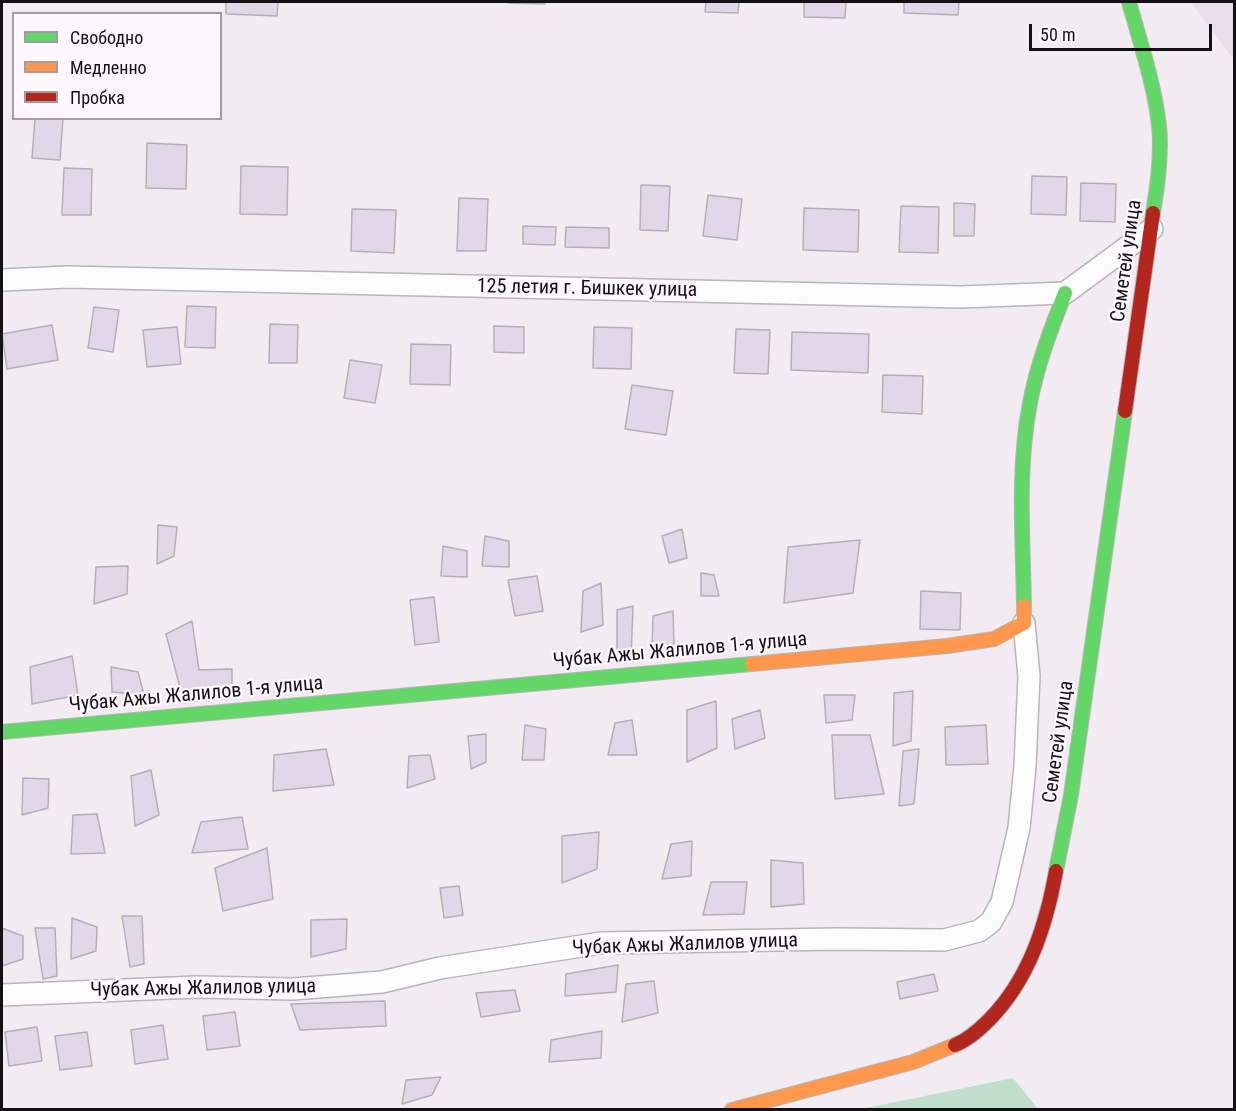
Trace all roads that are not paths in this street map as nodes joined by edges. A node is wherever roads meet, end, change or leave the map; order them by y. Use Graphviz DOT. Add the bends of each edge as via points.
graph roads {
  1 [pos="1129,2"];
  2 [pos="1152,229"];
  3 [pos="2,280"];
  4 [pos="1065,293"];
  5 [pos="1024,623"];
  6 [pos="2,732"];
  7 [pos="2,995"];
  8 [pos="732,1110"];
  1 -- 2 [label="street, Семетей улица" via="1154,87 1159,127"];
  2 -- 4 [label="street"];
  2 -- 8 [label="street, Семетей улица" via="1071,795 1050,904 1035,950 1003,1006 965,1041 903,1065"];
  3 -- 4 [label="street, 125 летия г. Бишкек улица" via="68,277 962,297"];
  4 -- 5 [label="street" via="1044,348 1030,404 1023,460"];
  5 -- 6 [label="street, Чубак Ажы Жалилов 1-я улица" via="994,639 947,646"];
  5 -- 7 [label="street, Чубак Ажы Жалилов улица" via="1029,676 1019,828 1002,902 991,922 979,931 944,940 602,944 440,968 382,982 293,989 197,987"];
}
